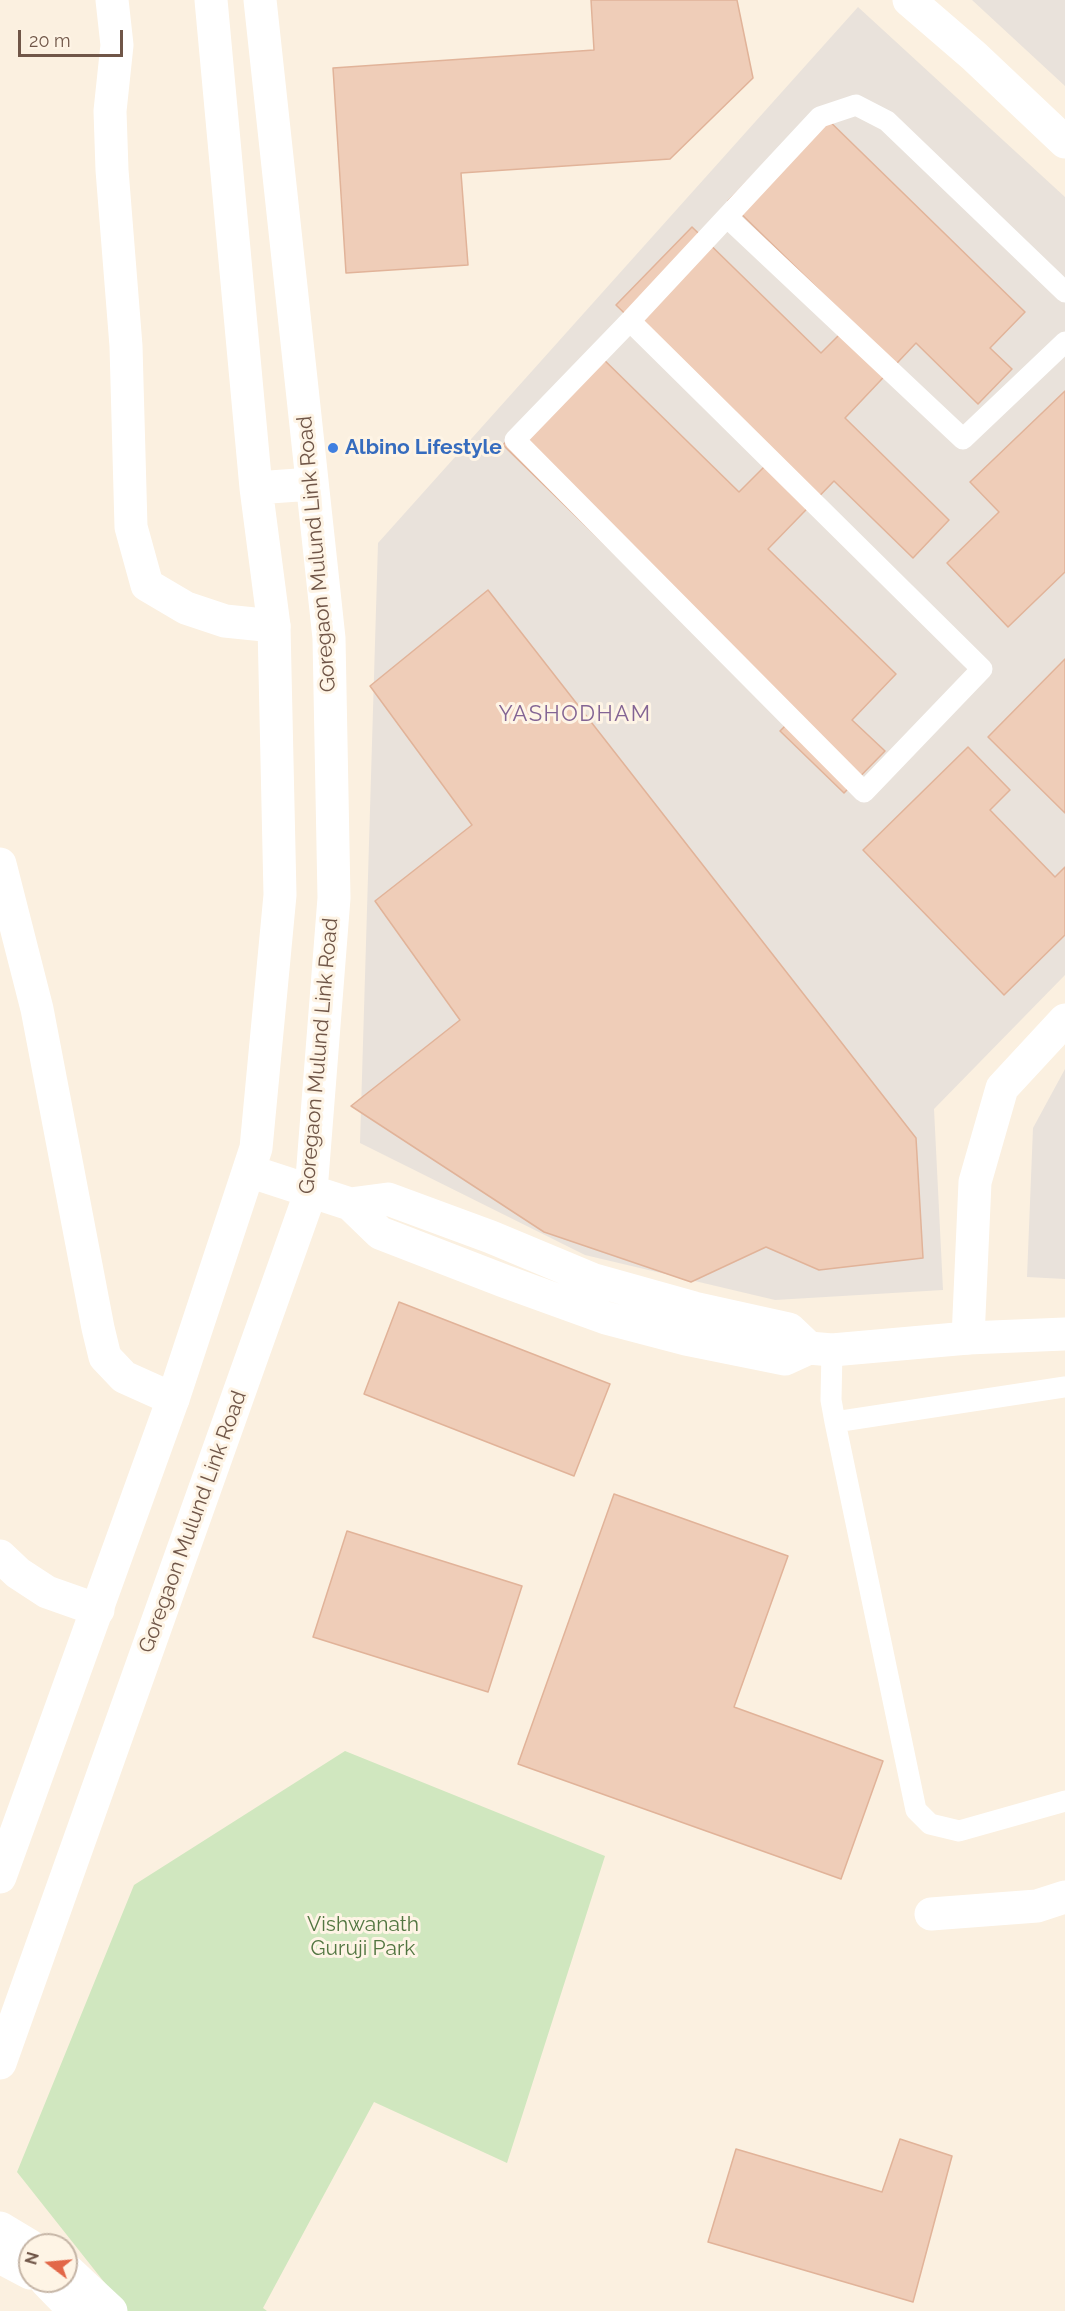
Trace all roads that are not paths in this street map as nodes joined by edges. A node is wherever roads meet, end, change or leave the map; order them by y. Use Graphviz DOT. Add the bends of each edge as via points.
graph roads {
  1 [pos="112,0"];
  2 [pos="211,0"];
  3 [pos="260,0"];
  4 [pos="909,0"];
  5 [pos="1065,142"];
  6 [pos="727,217"];
  7 [pos="1065,292"];
  8 [pos="630,321"];
  9 [pos="1065,342"];
  10 [pos="312,484"];
  11 [pos="256,488"];
  12 [pos="274,626"];
  13 [pos="0,864"];
  14 [pos="1065,1020"];
  15 [pos="249,1171"];
  16 [pos="311,1191"];
  17 [pos="350,1204"];
  18 [pos="416,1210"];
  19 [pos="404,1241"];
  20 [pos="694,1308"];
  21 [pos="1065,1334"];
  22 [pos="968,1338"];
  23 [pos="686,1339"];
  24 [pos="820,1349"];
  25 [pos="1065,1387"];
  26 [pos="173,1399"];
  27 [pos="835,1422"];
  28 [pos="0,1556"];
  29 [pos="98,1610"];
  30 [pos="1065,1801"];
  31 [pos="0,1877"];
  32 [pos="1065,1898"];
  33 [pos="931,1914"];
  34 [pos="0,2063"];
  35 [pos="0,2228"];
  36 [pos="18,2239"];
  37 [pos="0,2257"];
  38 [pos="18,2266"];
  39 [pos="78,2280"];
  40 [pos="58,2293"];
  41 [pos="75,2311"];
  42 [pos="111,2311"];
  1 -- 12 [label="main road" via="117,45 110,111 112,170 126,346 131,527 147,585 186,608 225,621"];
  2 -- 11 [label="main road"];
  3 -- 10 [label="main road, Goregaon Mulund Link Road"];
  4 -- 5 [label="main road"];
  6 -- 7 [label="lane" via="820,117 856,105 887,121"];
  6 -- 8 [label="lane"];
  6 -- 9 [label="lane" via="963,439"];
  8 -- 8 [label="lane" via="515,440 864,792 982,669"];
  10 -- 11 [label="main road"];
  10 -- 16 [label="main road, Goregaon Mulund Link Road" via="329,638 334,898"];
  11 -- 12 [label="main road"];
  12 -- 15 [label="main road" via="280,895 256,1148"];
  13 -- 26 [label="main road" via="38,1009 105,1358 124,1377"];
  14 -- 22 [label="main road" via="1002,1088 975,1182"];
  15 -- 16 [label="main road"];
  15 -- 26 [label="main road"];
  16 -- 17 [label="main road"];
  16 -- 34 [label="main road, Goregaon Mulund Link Road"];
  17 -- 18 [label="main road" via="388,1199"];
  17 -- 19 [label="main road" via="380,1233"];
  18 -- 19 [label="main road"];
  18 -- 20 [label="main road" via="594,1280"];
  19 -- 23 [label="main road" via="606,1318"];
  20 -- 23 [label="main road"];
  20 -- 24 [label="main road" via="789,1329"];
  21 -- 22 [label="main road"];
  22 -- 24 [label="main road"];
  23 -- 24 [label="main road" via="785,1359"];
  24 -- 27 [label="lane"];
  25 -- 27 [label="lane"];
  26 -- 29 [label="main road"];
  27 -- 30 [label="lane" via="916,1810 930,1824 959,1831"];
  28 -- 29 [label="main road" via="47,1592"];
  29 -- 31 [label="main road"];
  32 -- 33 [label="main road" via="1037,1906"];
  35 -- 36 [label="main road"];
  37 -- 38 [label="main road"];
  39 -- 42 [label="main road"];
  40 -- 41 [label="main road"];
}
